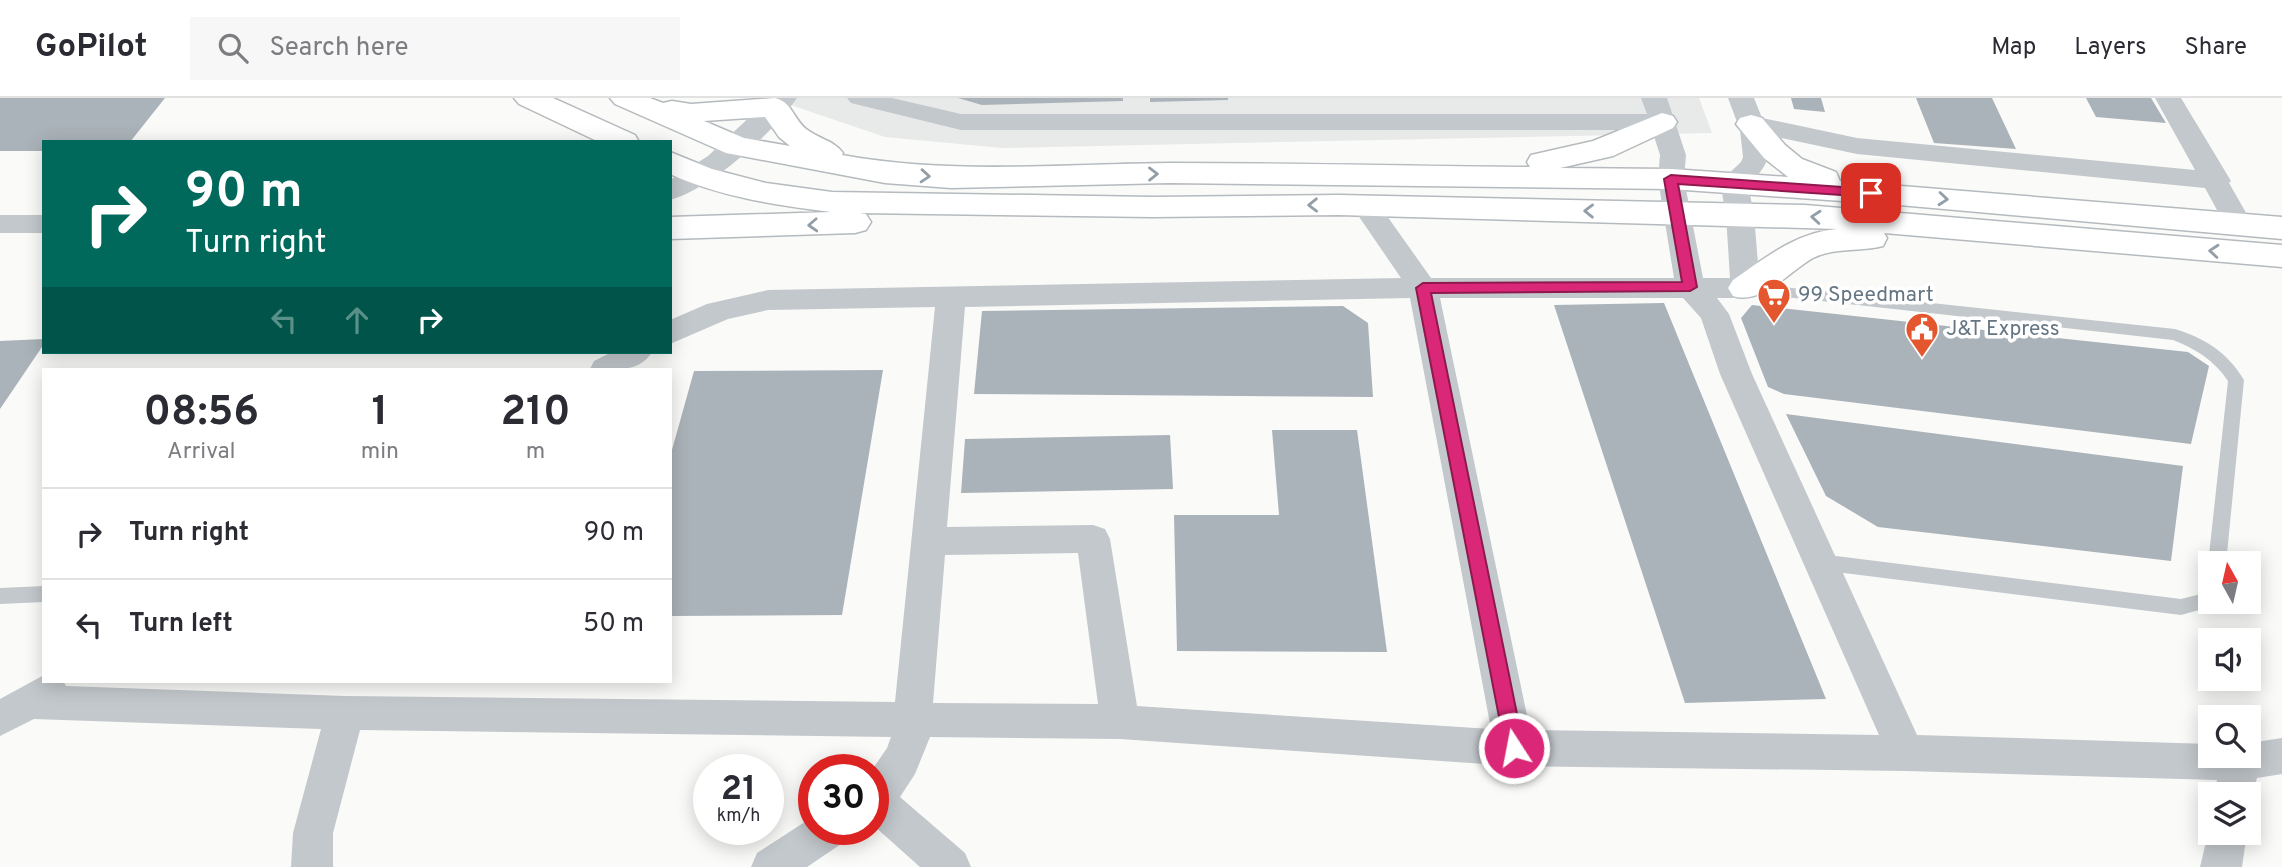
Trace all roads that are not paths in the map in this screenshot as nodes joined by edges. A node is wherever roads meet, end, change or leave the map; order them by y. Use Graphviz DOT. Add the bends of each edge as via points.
graph roads {
  1 [pos="529,98"];
  2 [pos="860,98"];
  3 [pos="2168,98"];
  4 [pos="635,102"];
  5 [pos="780,102"];
  6 [pos="1658,110"];
  7 [pos="1746,111"];
  8 [pos="575,129"];
  9 [pos="616,140"];
  10 [pos="737,146"];
  11 [pos="672,163"];
  12 [pos="885,173"];
  13 [pos="1288,175"];
  14 [pos="701,176"];
  15 [pos="1671,179"];
  16 [pos="2217,181"];
  17 [pos="1734,182"];
  18 [pos="672,190"];
  19 [pos="1899,195"];
  20 [pos="978,204"];
  21 [pos="1365,205"];
  22 [pos="1676,213"];
  23 [pos="1740,215"];
  24 [pos="0,224"];
  25 [pos="42,224"];
  26 [pos="2239,225"];
  27 [pos="672,228"];
  28 [pos="2282,228"];
  29 [pos="2114,243"];
  30 [pos="2282,256"];
  31 [pos="1690,287"];
  32 [pos="1423,288"];
  33 [pos="1745,288"];
  34 [pos="951,298"];
  35 [pos="1714,314"];
  36 [pos="672,332"];
  37 [pos="633,354"];
  38 [pos="607,368"];
  39 [pos="928,541"];
  40 [pos="2218,551"];
  41 [pos="1820,562"];
  42 [pos="42,594"];
  43 [pos="0,597"];
  44 [pos="2198,602"];
  45 [pos="62,683"];
  46 [pos="15,711"];
  47 [pos="345,713"];
  48 [pos="911,720"];
  49 [pos="1120,722"];
  50 [pos="1514,748"];
  51 [pos="1906,752"];
  52 [pos="2282,756"];
  53 [pos="2237,778"];
  54 [pos="889,781"];
  55 [pos="889,813"];
  56 [pos="805,845"];
  57 [pos="2225,845"];
  58 [pos="312,867"];
  59 [pos="772,867"];
  60 [pos="950,867"];
  61 [pos="2221,867"];
  1 -- 8 [label="main road"];
  2 -- 6 [label="street" via="961,122"];
  3 -- 16 [label="street"];
  4 -- 5 [label="main road" via="691,113"];
  4 -- 10 [label="main road"];
  5 -- 10 [label="street"];
  5 -- 12 [label="main road" via="783,126 807,146"];
  6 -- 13 [label="main road" via="1602,149 1576,156 1517,166"];
  6 -- 15 [label="street" via="1673,155"];
  7 -- 16 [label="street" via="1857,146"];
  7 -- 17 [label="street" via="1756,160"];
  7 -- 19 [label="main road" via="1780,160 1797,170"];
  8 -- 9 [label="main road"];
  10 -- 12 [label="main road"];
  10 -- 14 [label="street"];
  11 -- 14 [label="main road"];
  12 -- 13 [label="main road, one-way" via="951,178"];
  13 -- 15 [label="main road"];
  14 -- 18 [label="street"];
  14 -- 20 [label="main road" via="766,193 832,202"];
  15 -- 17 [label="main road"];
  15 -- 22 [label="street"];
  16 -- 26 [label="street"];
  17 -- 19 [label="main road"];
  17 -- 23 [label="street"];
  19 -- 26 [label="main road, one-way"];
  21 -- 20 [label="main road, one-way" via="1153,208"];
  20 -- 27 [label="main road, one-way" via="893,220"];
  22 -- 21 [label="main road, one-way"];
  21 -- 32 [label="street"];
  22 -- 23 [label="main road"];
  22 -- 31 [label="street"];
  29 -- 23 [label="main road, one-way" via="1805,216"];
  23 -- 33 [label="street"];
  24 -- 25 [label="street"];
  26 -- 28 [label="main road"];
  30 -- 29 [label="main road, one-way"];
  29 -- 33 [label="main road" via="1826,241 1788,256"];
  31 -- 32 [label="street"];
  31 -- 33 [label="street"];
  31 -- 35 [label="street"];
  32 -- 34 [label="street"];
  32 -- 50 [label="street"];
  33 -- 35 [label="street"];
  33 -- 40 [label="lane" via="2175,335 2206,346 2225,362 2236,380"];
  34 -- 36 [label="street" via="768,300 731,305"];
  34 -- 39 [label="street"];
  35 -- 41 [label="street"];
  37 -- 38 [label="street"];
  39 -- 48 [label="street"];
  39 -- 49 [label="street" via="1093,539"];
  41 -- 44 [label="lane" via="2181,607"];
  41 -- 51 [label="street"];
  42 -- 43 [label="lane"];
  45 -- 46 [label="street"];
  46 -- 47 [label="street"];
  47 -- 48 [label="street"];
  47 -- 58 [label="street" via="313,833"];
  48 -- 49 [label="street"];
  48 -- 54 [label="street" via="907,754"];
  49 -- 50 [label="street"];
  50 -- 51 [label="street"];
  51 -- 53 [label="street"];
  52 -- 53 [label="street"];
  55 -- 60 [label="street"];
  56 -- 59 [label="street"];
  57 -- 61 [label="street"];
}
